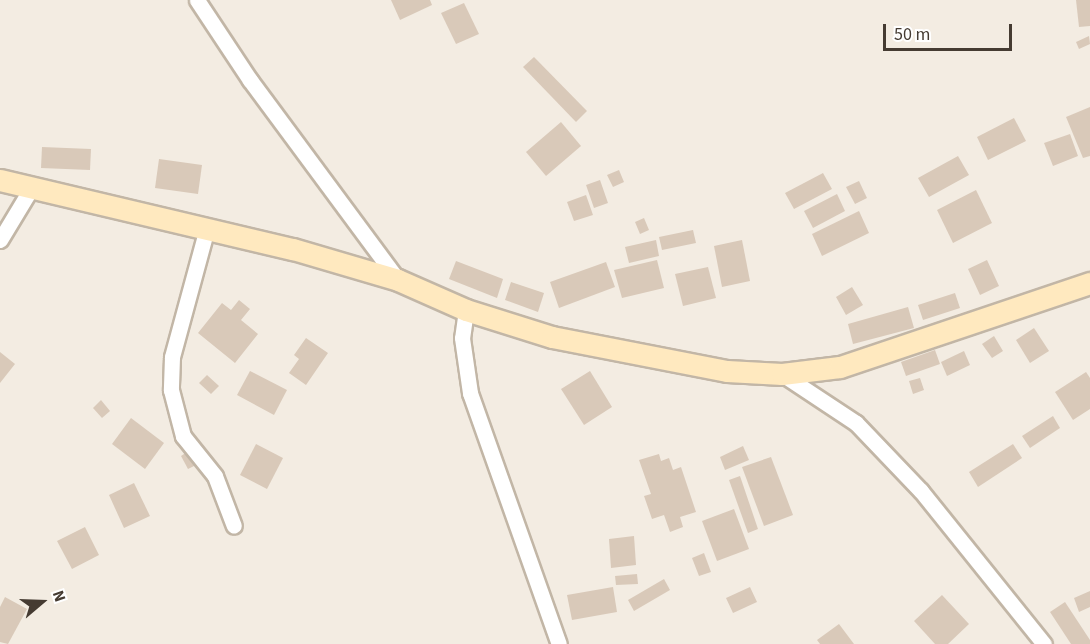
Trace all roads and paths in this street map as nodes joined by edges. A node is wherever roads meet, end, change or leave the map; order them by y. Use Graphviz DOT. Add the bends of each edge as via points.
graph roads {
  1 [pos="197,0"];
  2 [pos="0,180"];
  3 [pos="32,187"];
  4 [pos="207,228"];
  5 [pos="0,240"];
  6 [pos="398,280"];
  7 [pos="1090,283"];
  8 [pos="466,310"];
  9 [pos="782,374"];
  10 [pos="234,526"];
  11 [pos="559,644"];
  12 [pos="1044,644"];
  1 -- 6 [label="street" via="250,80"];
  2 -- 3 [label="main road"];
  3 -- 4 [label="main road"];
  3 -- 5 [label="street"];
  4 -- 6 [label="main road"];
  4 -- 10 [label="street" via="172,357 171,390 183,436 215,476"];
  6 -- 8 [label="main road"];
  7 -- 9 [label="main road" via="840,367"];
  8 -- 9 [label="main road" via="552,337 727,371"];
  8 -- 11 [label="street" via="462,338 484,441"];
  9 -- 12 [label="street" via="856,423 921,491"];
}
